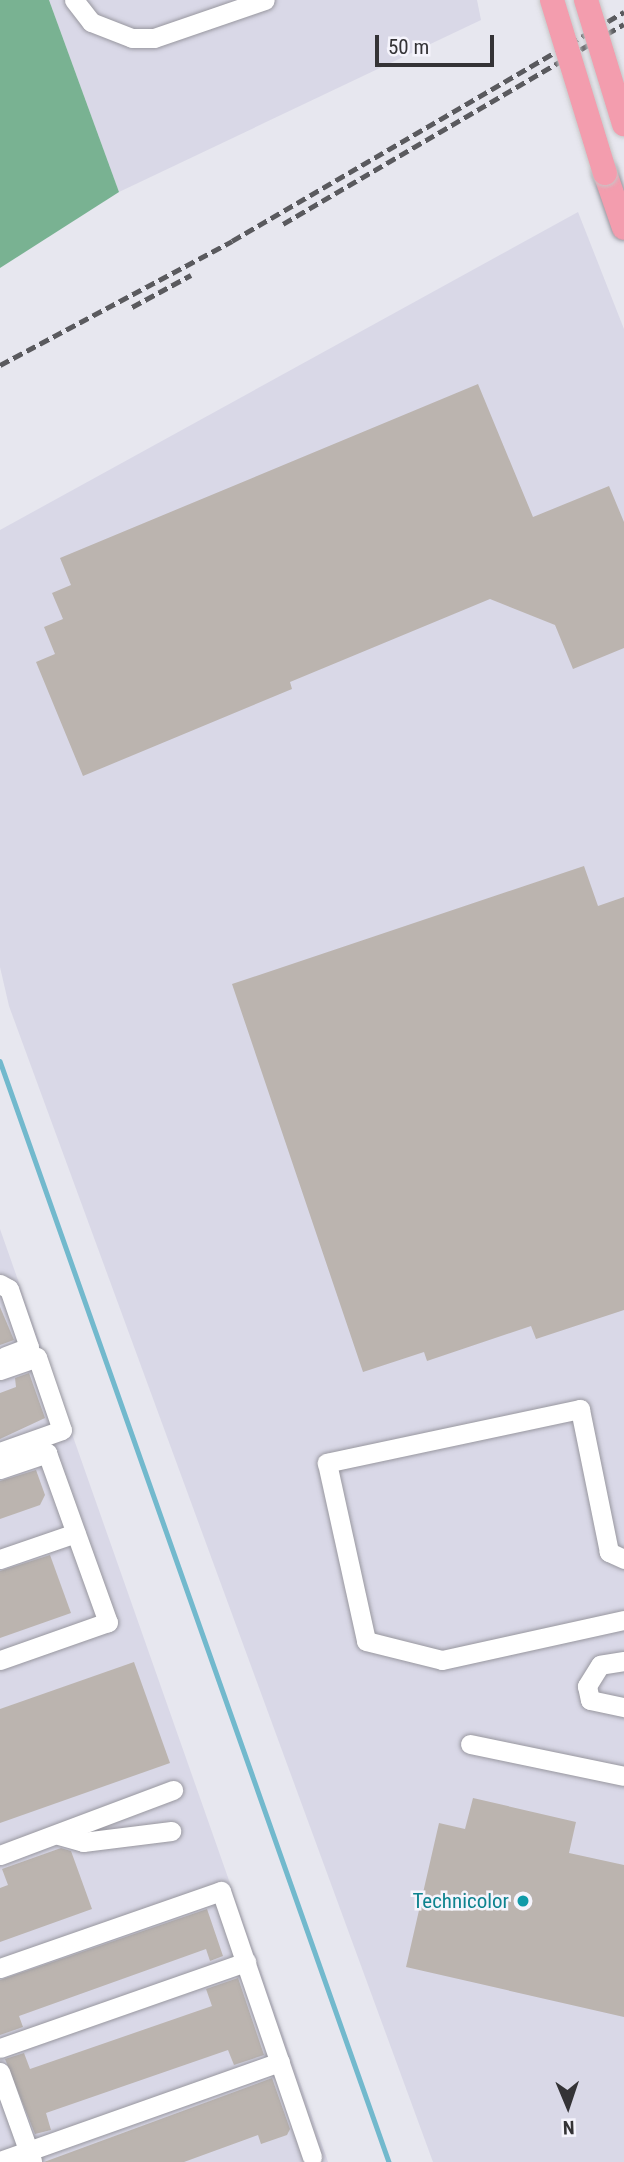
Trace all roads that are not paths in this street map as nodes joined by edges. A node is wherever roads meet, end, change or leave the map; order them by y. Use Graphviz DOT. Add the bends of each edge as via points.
graph roads {
  1 [pos="74,0"];
  2 [pos="265,0"];
  3 [pos="552,0"];
  4 [pos="586,0"];
  5 [pos="624,124"];
  6 [pos="624,228"];
  7 [pos="0,1284"];
  8 [pos="0,1358"];
  9 [pos="0,1370"];
  10 [pos="0,1452"];
  11 [pos="0,1469"];
  12 [pos="76,1533"];
  13 [pos="0,1559"];
  14 [pos="624,1559"];
  15 [pos="624,1620"];
  16 [pos="0,1660"];
  17 [pos="624,1661"];
  18 [pos="624,1707"];
  19 [pos="470,1744"];
  20 [pos="624,1776"];
  21 [pos="173,1790"];
  22 [pos="171,1831"];
  23 [pos="59,1835"];
  24 [pos="0,1855"];
  25 [pos="246,1962"];
  26 [pos="0,1968"];
  27 [pos="0,2048"];
  28 [pos="280,2062"];
  29 [pos="0,2072"];
  30 [pos="30,2156"];
  31 [pos="309,2160"];
  32 [pos="0,2161"];
  1 -- 2 [label="lane" via="91,22 132,38 154,38"];
  3 -- 6 [label="main road, bridge"];
  4 -- 5 [label="main road, bridge"];
  7 -- 8 [label="lane" via="9,1289 29,1348"];
  9 -- 10 [label="lane" via="37,1357 62,1430"];
  11 -- 12 [label="lane" via="47,1453"];
  12 -- 13 [label="lane"];
  12 -- 16 [label="lane" via="108,1622"];
  14 -- 15 [label="lane" via="609,1552 580,1409 327,1463 366,1641 442,1660"];
  17 -- 18 [label="lane" via="600,1665 587,1686 590,1700"];
  19 -- 20 [label="lane"];
  21 -- 23 [label="lane"];
  22 -- 23 [label="lane" via="83,1842"];
  23 -- 24 [label="lane"];
  25 -- 26 [label="lane" via="221,1891"];
  25 -- 27 [label="lane"];
  25 -- 28 [label="lane"];
  28 -- 30 [label="lane"];
  28 -- 31 [label="lane"];
  29 -- 30 [label="lane"];
  30 -- 32 [label="lane"];
}
